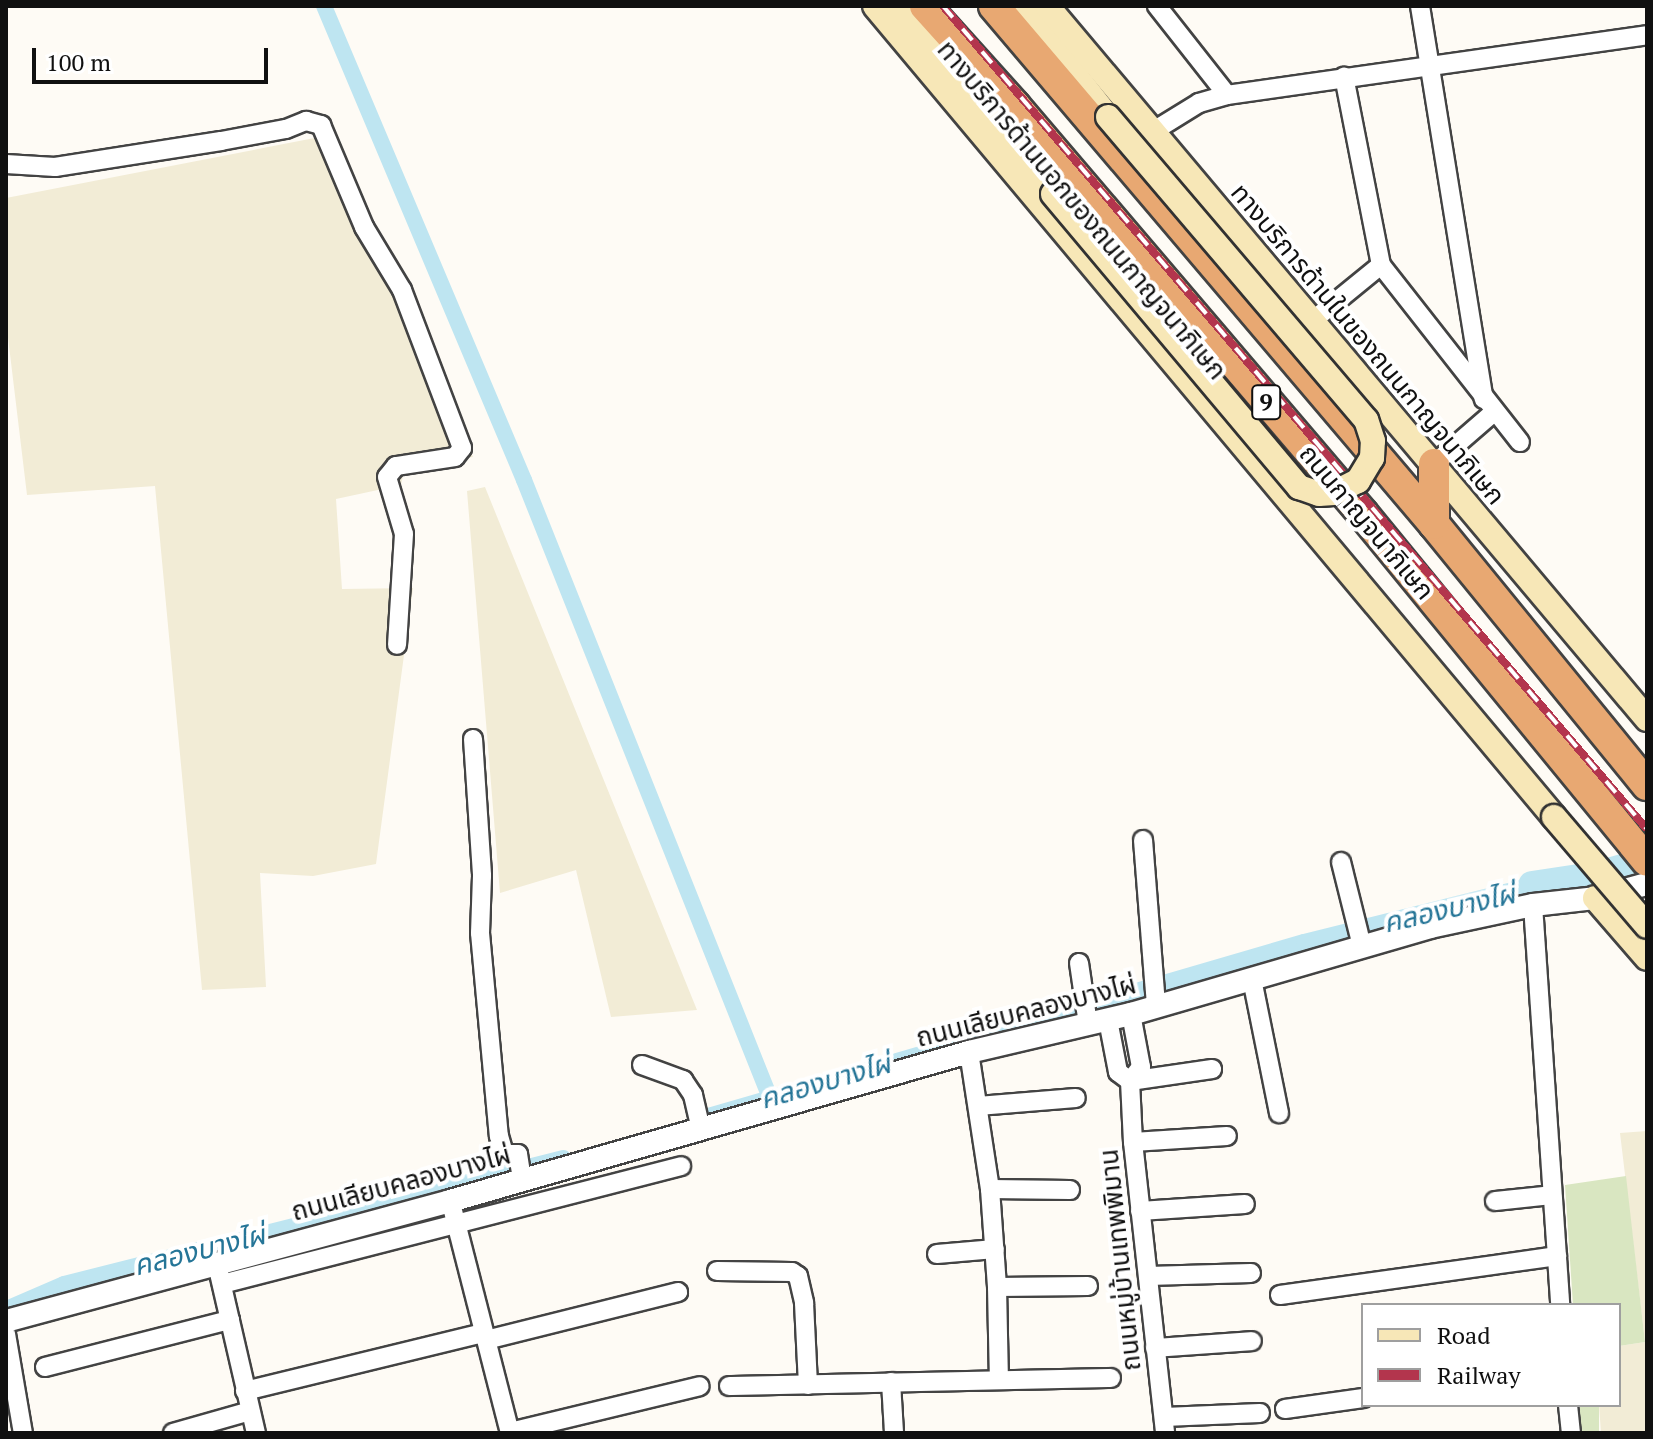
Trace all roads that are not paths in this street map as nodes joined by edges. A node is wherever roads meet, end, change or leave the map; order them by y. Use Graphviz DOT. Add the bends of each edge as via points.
graph roads {
  1 [pos="875,6"];
  2 [pos="901,6"];
  3 [pos="925,6"];
  4 [pos="994,6"];
  5 [pos="1021,6"];
  6 [pos="1047,6"];
  7 [pos="1157,6"];
  8 [pos="1420,6"];
  9 [pos="1647,35"];
  10 [pos="1431,64"];
  11 [pos="1344,77"];
  12 [pos="1227,95"];
  13 [pos="1152,132"];
  14 [pos="6,164"];
  15 [pos="1381,265"];
  16 [pos="1311,322"];
  17 [pos="1489,406"];
  18 [pos="1520,442"];
  19 [pos="1434,464"];
  20 [pos="1434,524"];
  21 [pos="397,645"];
  22 [pos="1647,719"];
  23 [pos="473,739"];
  24 [pos="1647,785"];
  25 [pos="1143,840"];
  26 [pos="1647,861"];
  27 [pos="1341,862"];
  28 [pos="1647,884"];
  29 [pos="1595,898"];
  30 [pos="1533,905"];
  31 [pos="1647,926"];
  32 [pos="1361,942"];
  33 [pos="1647,958"];
  34 [pos="1079,963"];
  35 [pos="1252,979"];
  36 [pos="1155,1003"];
  37 [pos="1131,1014"];
  38 [pos="1094,1020"];
  39 [pos="969,1052"];
  40 [pos="642,1065"];
  41 [pos="1212,1069"];
  42 [pos="1130,1081"];
  43 [pos="1076,1098"];
  44 [pos="978,1106"];
  45 [pos="1279,1113"];
  46 [pos="700,1125"];
  47 [pos="1227,1136"];
  48 [pos="1133,1142"];
  49 [pos="681,1166"];
  50 [pos="520,1170"];
  51 [pos="990,1189"];
  52 [pos="1070,1190"];
  53 [pos="1552,1195"];
  54 [pos="1495,1201"];
  55 [pos="1245,1204"];
  56 [pos="452,1211"];
  57 [pos="1140,1211"];
  58 [pos="995,1249"];
  59 [pos="937,1254"];
  60 [pos="1557,1256"];
  61 [pos="717,1271"];
  62 [pos="1251,1273"];
  63 [pos="219,1274"];
  64 [pos="1148,1276"];
  65 [pos="1088,1286"];
  66 [pos="997,1287"];
  67 [pos="678,1292"];
  68 [pos="1280,1295"];
  69 [pos="1560,1303"];
  70 [pos="230,1320"];
  71 [pos="6,1321"];
  72 [pos="6,1334"];
  73 [pos="484,1336"];
  74 [pos="1252,1341"];
  75 [pos="1155,1348"];
  76 [pos="45,1367"];
  77 [pos="1111,1378"];
  78 [pos="10,1379"];
  79 [pos="999,1379"];
  80 [pos="891,1382"];
  81 [pos="808,1385"];
  82 [pos="700,1386"];
  83 [pos="729,1386"];
  84 [pos="245,1391"];
  85 [pos="1361,1398"];
  86 [pos="1568,1407"];
  87 [pos="1285,1409"];
  88 [pos="250,1411"];
  89 [pos="1260,1413"];
  90 [pos="1164,1425"];
  91 [pos="23,1433"];
  92 [pos="173,1433"];
  93 [pos="256,1433"];
  94 [pos="510,1433"];
  95 [pos="894,1433"];
  96 [pos="1571,1433"];
  1 -- 31 [label="main road, ทางบริการด้านนอกของถนนกาญจนาภิเษก, bridge"];
  2 -- 5 [label="main road, bridge" via="1291,480 1319,494 1358,481 1372,458 1366,420 1108,117"];
  3 -- 26 [label="highway, ถนนกาญจนาภิเษก / 9" via="1363,514"];
  4 -- 20 [label="highway, ถนนกาญจนาภิเษก / 9"];
  6 -- 13 [label="main road, ทางบริการด้านในของถนนกาญจนาภิเษก"];
  7 -- 12 [label="street"];
  8 -- 10 [label="street"];
  9 -- 10 [label="street"];
  10 -- 11 [label="street"];
  10 -- 17 [label="street"];
  11 -- 12 [label="street"];
  11 -- 15 [label="street"];
  12 -- 13 [label="street" via="1199,103"];
  13 -- 16 [label="main road, ทางบริการด้านในของถนนกาญจนาภิเษก"];
  14 -- 21 [label="street" via="55,167 234,139 306,121 321,125 364,227 402,290 462,448 455,457 396,466 387,477 404,534"];
  15 -- 16 [label="street"];
  15 -- 17 [label="street"];
  16 -- 19 [label="main road, ทางบริการด้านในของถนนกาญจนาภิเษก"];
  17 -- 18 [label="street"];
  17 -- 19 [label="street"];
  19 -- 20 [label="highway"];
  19 -- 22 [label="main road, ทางบริการด้านในของถนนกาญจนาภิเษก"];
  20 -- 24 [label="highway, ถนนกาญจนาภิเษก / 9"];
  23 -- 50 [label="street" via="482,876 480,933 499,1136 504,1154 518,1154"];
  25 -- 36 [label="street"];
  27 -- 32 [label="street"];
  28 -- 29 [label="street, ถนนเลียบคลองบางไผ่"];
  29 -- 30 [label="street, ถนนเลียบคลองบางไผ่"];
  29 -- 33 [label="main road"];
  30 -- 32 [label="street, ถนนเลียบคลองบางไผ่"];
  30 -- 53 [label="street"];
  32 -- 35 [label="street, ถนนเลียบคลองบางไผ่"];
  34 -- 38 [label="street, ถนนหมู่บ้านเทพพิมาน"];
  35 -- 36 [label="street, ถนนเลียบคลองบางไผ่"];
  35 -- 45 [label="street"];
  36 -- 37 [label="street, ถนนเลียบคลองบางไผ่"];
  37 -- 38 [label="street, ถนนเลียบคลองบางไผ่"];
  37 -- 42 [label="street, ถนนหมู่บ้านเทพพิมาน" via="1141,1067"];
  38 -- 39 [label="street, ถนนเลียบคลองบางไผ่"];
  38 -- 42 [label="street, ถนนหมู่บ้านเทพพิมาน" via="1118,1072"];
  39 -- 44 [label="street"];
  39 -- 46 [label="street, ถนนเลียบคลองบางไผ่"];
  40 -- 46 [label="street" via="683,1080 693,1095"];
  41 -- 42 [label="street"];
  42 -- 48 [label="street, ถนนหมู่บ้านเทพพิมาน"];
  43 -- 44 [label="street"];
  44 -- 51 [label="street"];
  46 -- 50 [label="street, ถนนเลียบคลองบางไผ่"];
  47 -- 48 [label="street"];
  48 -- 57 [label="street, ถนนหมู่บ้านเทพพิมาน"];
  49 -- 56 [label="street"];
  50 -- 56 [label="street, ถนนเลียบคลองบางไผ่"];
  51 -- 52 [label="street"];
  51 -- 58 [label="street"];
  53 -- 54 [label="street"];
  53 -- 60 [label="street"];
  55 -- 57 [label="street"];
  56 -- 63 [label="street, ถนนเลียบคลองบางไผ่"];
  56 -- 73 [label="street"];
  57 -- 64 [label="street, ถนนหมู่บ้านเทพพิมาน"];
  58 -- 59 [label="street"];
  58 -- 66 [label="street"];
  60 -- 68 [label="street"];
  60 -- 69 [label="street"];
  61 -- 81 [label="street" via="798,1276"];
  62 -- 64 [label="street"];
  63 -- 70 [label="street"];
  63 -- 71 [label="street, ถนนเลียบคลองบางไผ่"];
  64 -- 75 [label="street, ถนนหมู่บ้านเทพพิมาน"];
  65 -- 66 [label="street"];
  66 -- 79 [label="street"];
  67 -- 73 [label="street"];
  70 -- 76 [label="street"];
  70 -- 84 [label="street"];
  72 -- 78 [label="street"];
  73 -- 84 [label="street"];
  73 -- 94 [label="street"];
  74 -- 75 [label="street"];
  75 -- 90 [label="street, ถนนหมู่บ้านเทพพิมาน"];
  77 -- 79 [label="street"];
  78 -- 91 [label="street"];
  79 -- 80 [label="street"];
  80 -- 81 [label="street"];
  80 -- 95 [label="street"];
  81 -- 83 [label="street"];
  82 -- 94 [label="street"];
  84 -- 88 [label="street"];
  85 -- 87 [label="street"];
  86 -- 96 [label="street"];
  88 -- 92 [label="street"];
  88 -- 93 [label="street"];
  89 -- 90 [label="street"];
}
